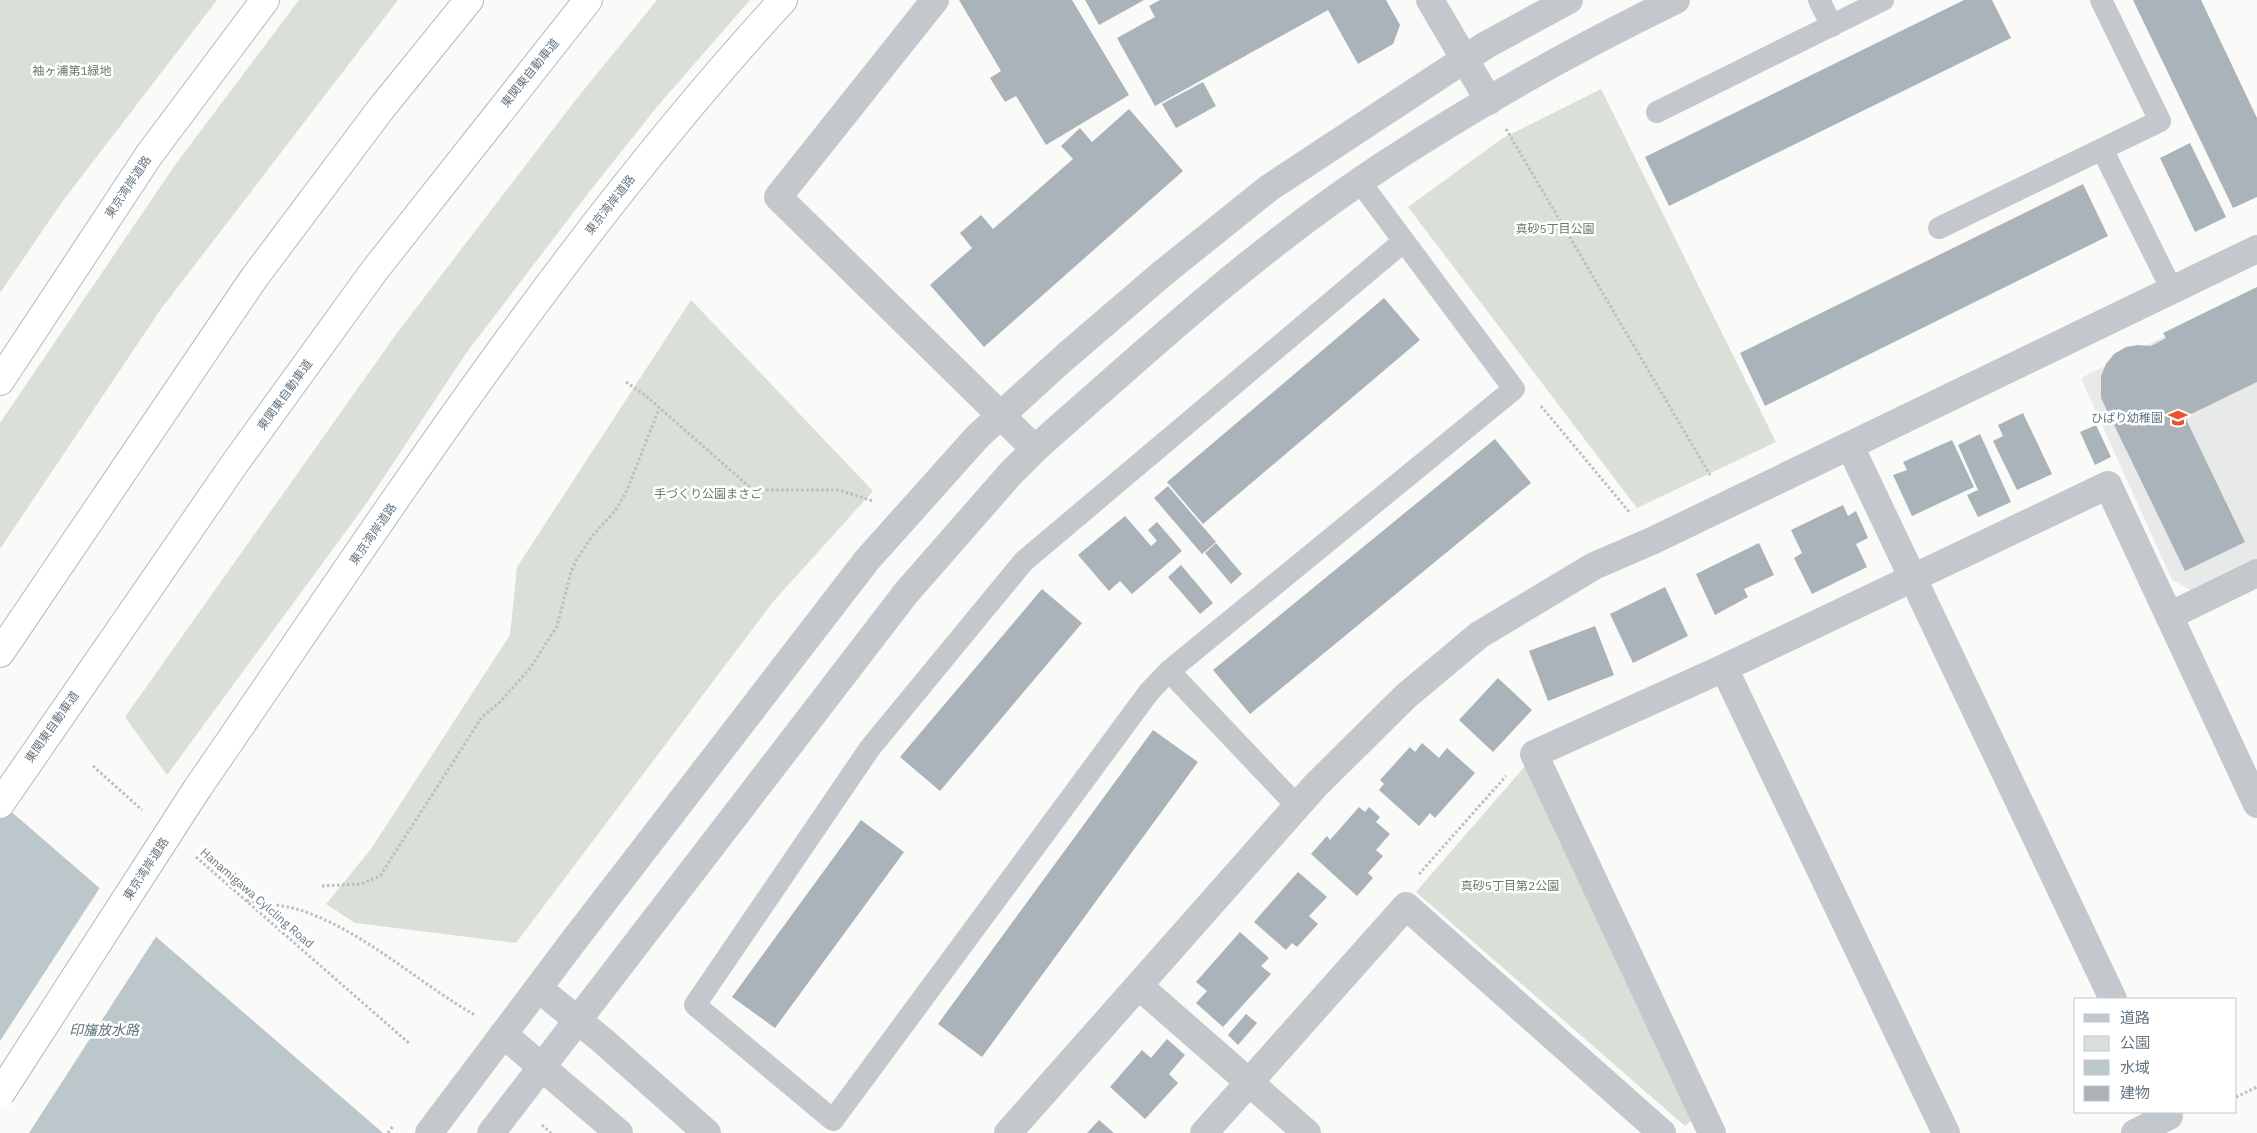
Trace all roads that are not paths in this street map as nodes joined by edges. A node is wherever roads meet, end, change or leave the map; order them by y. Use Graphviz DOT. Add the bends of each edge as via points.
graph roads {
  1 [pos="265,0"];
  2 [pos="469,0"];
  3 [pos="588,0"];
  4 [pos="783,0"];
  5 [pos="935,0"];
  6 [pos="1430,0"];
  7 [pos="1569,0"];
  8 [pos="1676,0"];
  9 [pos="1820,0"];
  10 [pos="1884,0"];
  11 [pos="2102,0"];
  12 [pos="1832,26"];
  13 [pos="1465,59"];
  14 [pos="1489,101"];
  15 [pos="1657,112"];
  16 [pos="2102,149"];
  17 [pos="1360,182"];
  18 [pos="1939,228"];
  19 [pos="1404,241"];
  20 [pos="2257,249"];
  21 [pos="2172,290"];
  22 [pos="0,381"];
  23 [pos="1001,414"];
  24 [pos="1850,446"];
  25 [pos="1035,449"];
  26 [pos="2257,573"];
  27 [pos="1913,578"];
  28 [pos="2169,616"];
  29 [pos="0,653"];
  30 [pos="1724,668"];
  31 [pos="1168,671"];
  32 [pos="0,804"];
  33 [pos="2257,804"];
  34 [pos="1297,806"];
  35 [pos="1139,986"];
  36 [pos="538,988"];
  37 [pos="2113,998"];
  38 [pos="578,1020"];
  39 [pos="503,1034"];
  40 [pos="542,1065"];
  41 [pos="1249,1081"];
  42 [pos="0,1094"];
  43 [pos="2168,1113"];
  44 [pos="429,1133"];
  45 [pos="491,1133"];
  46 [pos="619,1133"];
  47 [pos="707,1133"];
  48 [pos="1008,1133"];
  49 [pos="1204,1133"];
  50 [pos="1307,1133"];
  51 [pos="1662,1133"];
  52 [pos="1712,1133"];
  53 [pos="1946,1133"];
  54 [pos="2135,1133"];
  1 -- 22 [label="highway, 東京湾岸道路" via="149,155"];
  2 -- 29 [label="highway" via="380,110 254,278"];
  3 -- 32 [label="highway, 東関東自動車道" via="374,271 234,466"];
  4 -- 42 [label="highway, 東京湾岸道路, bridge" via="616,196 506,342 197,789"];
  5 -- 23 [label="street" via="778,197"];
  6 -- 13 [label="street"];
  7 -- 13 [label="street"];
  8 -- 14 [label="street"];
  9 -- 12 [label="lane"];
  10 -- 12 [label="lane"];
  11 -- 16 [label="lane" via="2160,121"];
  12 -- 15 [label="lane"];
  13 -- 14 [label="street"];
  13 -- 23 [label="street" via="1269,188 1163,273"];
  14 -- 17 [label="street"];
  16 -- 18 [label="lane"];
  16 -- 21 [label="lane"];
  17 -- 19 [label="lane"];
  17 -- 25 [label="street" via="1193,309"];
  19 -- 31 [label="lane" via="1514,389"];
  19 -- 31 [label="lane" via="1024,561 870,748 696,1005 833,1120 1149,692"];
  20 -- 21 [label="street"];
  21 -- 24 [label="street"];
  23 -- 25 [label="street"];
  23 -- 36 [label="street" via="867,560"];
  24 -- 27 [label="street"];
  24 -- 34 [label="street" via="1594,566 1479,635 1368,731"];
  25 -- 38 [label="street" via="906,593"];
  26 -- 28 [label="street"];
  27 -- 28 [label="street" via="2108,485"];
  27 -- 30 [label="street"];
  27 -- 37 [label="street"];
  28 -- 33 [label="street"];
  30 -- 52 [label="street" via="1534,754"];
  30 -- 53 [label="street"];
  31 -- 34 [label="lane"];
  34 -- 35 [label="street"];
  35 -- 41 [label="street"];
  35 -- 48 [label="street"];
  36 -- 38 [label="street"];
  36 -- 39 [label="street"];
  38 -- 40 [label="street"];
  38 -- 47 [label="street"];
  39 -- 40 [label="street"];
  39 -- 44 [label="street"];
  40 -- 45 [label="street"];
  40 -- 46 [label="street"];
  41 -- 49 [label="street"];
  41 -- 50 [label="street"];
  41 -- 51 [label="street" via="1406,906"];
  43 -- 54 [label="street" via="2169,1116"];
}
